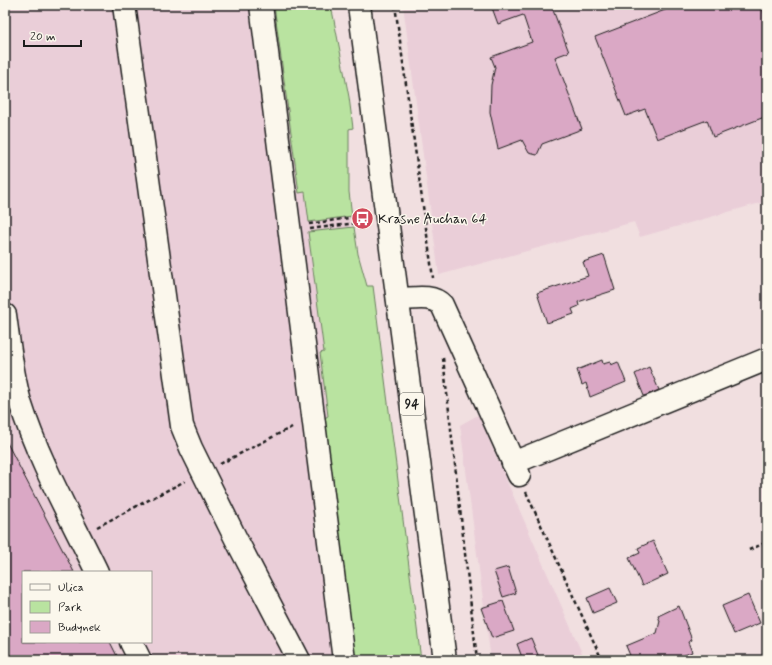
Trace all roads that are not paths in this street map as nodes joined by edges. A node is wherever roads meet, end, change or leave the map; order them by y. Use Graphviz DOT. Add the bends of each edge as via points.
graph roads {
  1 [pos="124,5"];
  2 [pos="261,5"];
  3 [pos="359,5"];
  4 [pos="398,300"];
  5 [pos="5,315"];
  6 [pos="767,360"];
  7 [pos="96,571"];
  8 [pos="132,643"];
  9 [pos="140,660"];
  10 [pos="299,660"];
  11 [pos="344,660"];
  12 [pos="445,660"];
  1 -- 10 [label="main road" via="182,426 236,539"];
  2 -- 11 [label="main road"];
  3 -- 4 [label="main road, 94"];
  4 -- 6 [label="main road" via="430,298 437,300 442,306 516,469"];
  4 -- 12 [label="main road, 94"];
  5 -- 7 [label="main road" via="15,380 25,415 46,471"];
  8 -- 9 [label="main road"];
}
